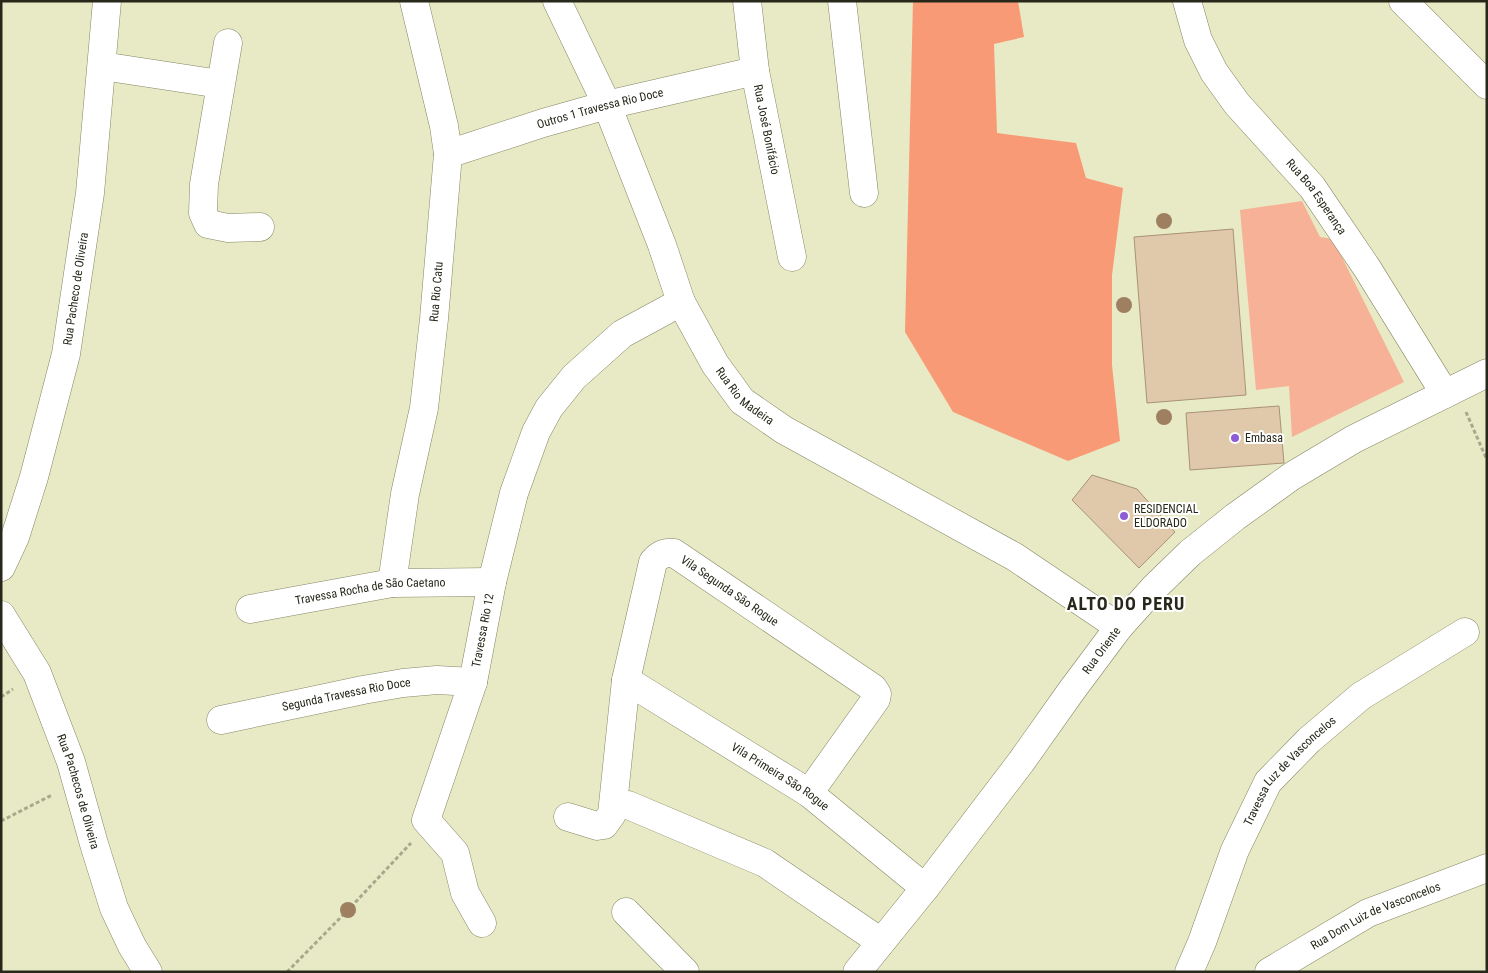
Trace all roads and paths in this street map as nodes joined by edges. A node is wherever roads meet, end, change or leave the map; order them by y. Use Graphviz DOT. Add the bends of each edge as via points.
graph roads {
  1 [pos="107,1"];
  2 [pos="414,1"];
  3 [pos="557,1"];
  4 [pos="747,1"];
  5 [pos="842,1"];
  6 [pos="1187,1"];
  7 [pos="1403,1"];
  8 [pos="228,43"];
  9 [pos="102,66"];
  10 [pos="755,70"];
  11 [pos="220,84"];
  12 [pos="1487,85"];
  13 [pos="607,105"];
  14 [pos="448,154"];
  15 [pos="864,192"];
  16 [pos="260,227"];
  17 [pos="792,257"];
  18 [pos="681,302"];
  19 [pos="1487,373"];
  20 [pos="1451,392"];
  21 [pos="1487,460"];
  22 [pos="1,567"];
  23 [pos="492,582"];
  24 [pos="392,583"];
  25 [pos="250,609"];
  26 [pos="1,615"];
  27 [pos="1119,627"];
  28 [pos="1465,632"];
  29 [pos="626,680"];
  30 [pos="473,682"];
  31 [pos="221,720"];
  32 [pos="59,792"];
  33 [pos="809,793"];
  34 [pos="628,805"];
  35 [pos="568,817"];
  36 [pos="426,820"];
  37 [pos="1,821"];
  38 [pos="1487,868"];
  39 [pos="925,888"];
  40 [pos="626,912"];
  41 [pos="482,923"];
  42 [pos="881,942"];
  43 [pos="148,972"];
  44 [pos="287,972"];
  45 [pos="685,972"];
  46 [pos="856,972"];
  47 [pos="1190,972"];
  48 [pos="1269,972"];
  1 -- 9 [label="street, Rua Pacheco de Oliveira"];
  2 -- 14 [label="street, Rua Rio Catu"];
  3 -- 13 [label="street, Rua Rio Madeira"];
  4 -- 10 [label="street, Rua José Bonifácio"];
  5 -- 15 [label="street"];
  6 -- 20 [label="street, Rua Boa Esperança" via="1198,40 1214,72 1237,104 1312,187"];
  7 -- 12 [label="street"];
  8 -- 11 [label="street"];
  9 -- 11 [label="street"];
  9 -- 22 [label="street, Rua Pacheco de Oliveira" via="90,193 66,354 34,477 15,537"];
  10 -- 13 [label="street, Outros 1 Travessa Rio Doce"];
  10 -- 17 [label="street, Rua José Bonifácio"];
  11 -- 16 [label="street" via="204,184 203,213 208,224 228,228"];
  13 -- 14 [label="street, Outros 1 Travessa Rio Doce"];
  13 -- 18 [label="street, Rua Rio Madeira"];
  14 -- 24 [label="street, Rua Rio Catu" via="424,408"];
  18 -- 23 [label="street, Travessa Rio 12" via="622,334 574,377 549,408 536,432 514,493"];
  18 -- 27 [label="street, Rua Rio Madeira" via="715,364 742,401 784,430 1015,557"];
  19 -- 20 [label="street, Rua Oriente"];
  20 -- 21 [label="path"];
  20 -- 27 [label="street, Rua Oriente" via="1354,438 1292,476 1190,554"];
  23 -- 24 [label="street, Travessa Rocha de São Caetano"];
  23 -- 30 [label="street, Travessa Rio 12"];
  24 -- 25 [label="street, Travessa Rocha de São Caetano"];
  26 -- 43 [label="street, Rua Pachecos de Oliveira" via="37,673 71,762 114,908"];
  27 -- 39 [label="street, Rua Oriente"];
  28 -- 47 [label="street, Travessa Luz de Vasconcelos" via="1361,696 1309,740 1268,782 1235,850"];
  29 -- 33 [label="street, Vila Primeira São Rogue"];
  29 -- 33 [label="street, Vila Segunda São Rogue" via="653,562 665,552 674,553 873,688 877,694"];
  29 -- 35 [label="street, Vila Segunda São Rogue" via="612,814 604,825 597,826"];
  30 -- 31 [label="street, Segunda Travessa Rio Doce" via="437,680 403,683"];
  30 -- 36 [label="street, Travessa Rio 12"];
  32 -- 37 [label="path"];
  33 -- 39 [label="street, Vila Primeira São Rogue"];
  34 -- 42 [label="street" via="765,863"];
  36 -- 41 [label="street" via="455,853 465,893"];
  36 -- 44 [label="path" via="410,845"];
  38 -- 48 [label="street, Rua Dom Luiz de Vasconcelos" via="1368,913"];
  39 -- 42 [label="street, Rua Oriente"];
  40 -- 45 [label="street"];
  42 -- 46 [label="street, Rua Oriente"];
}
